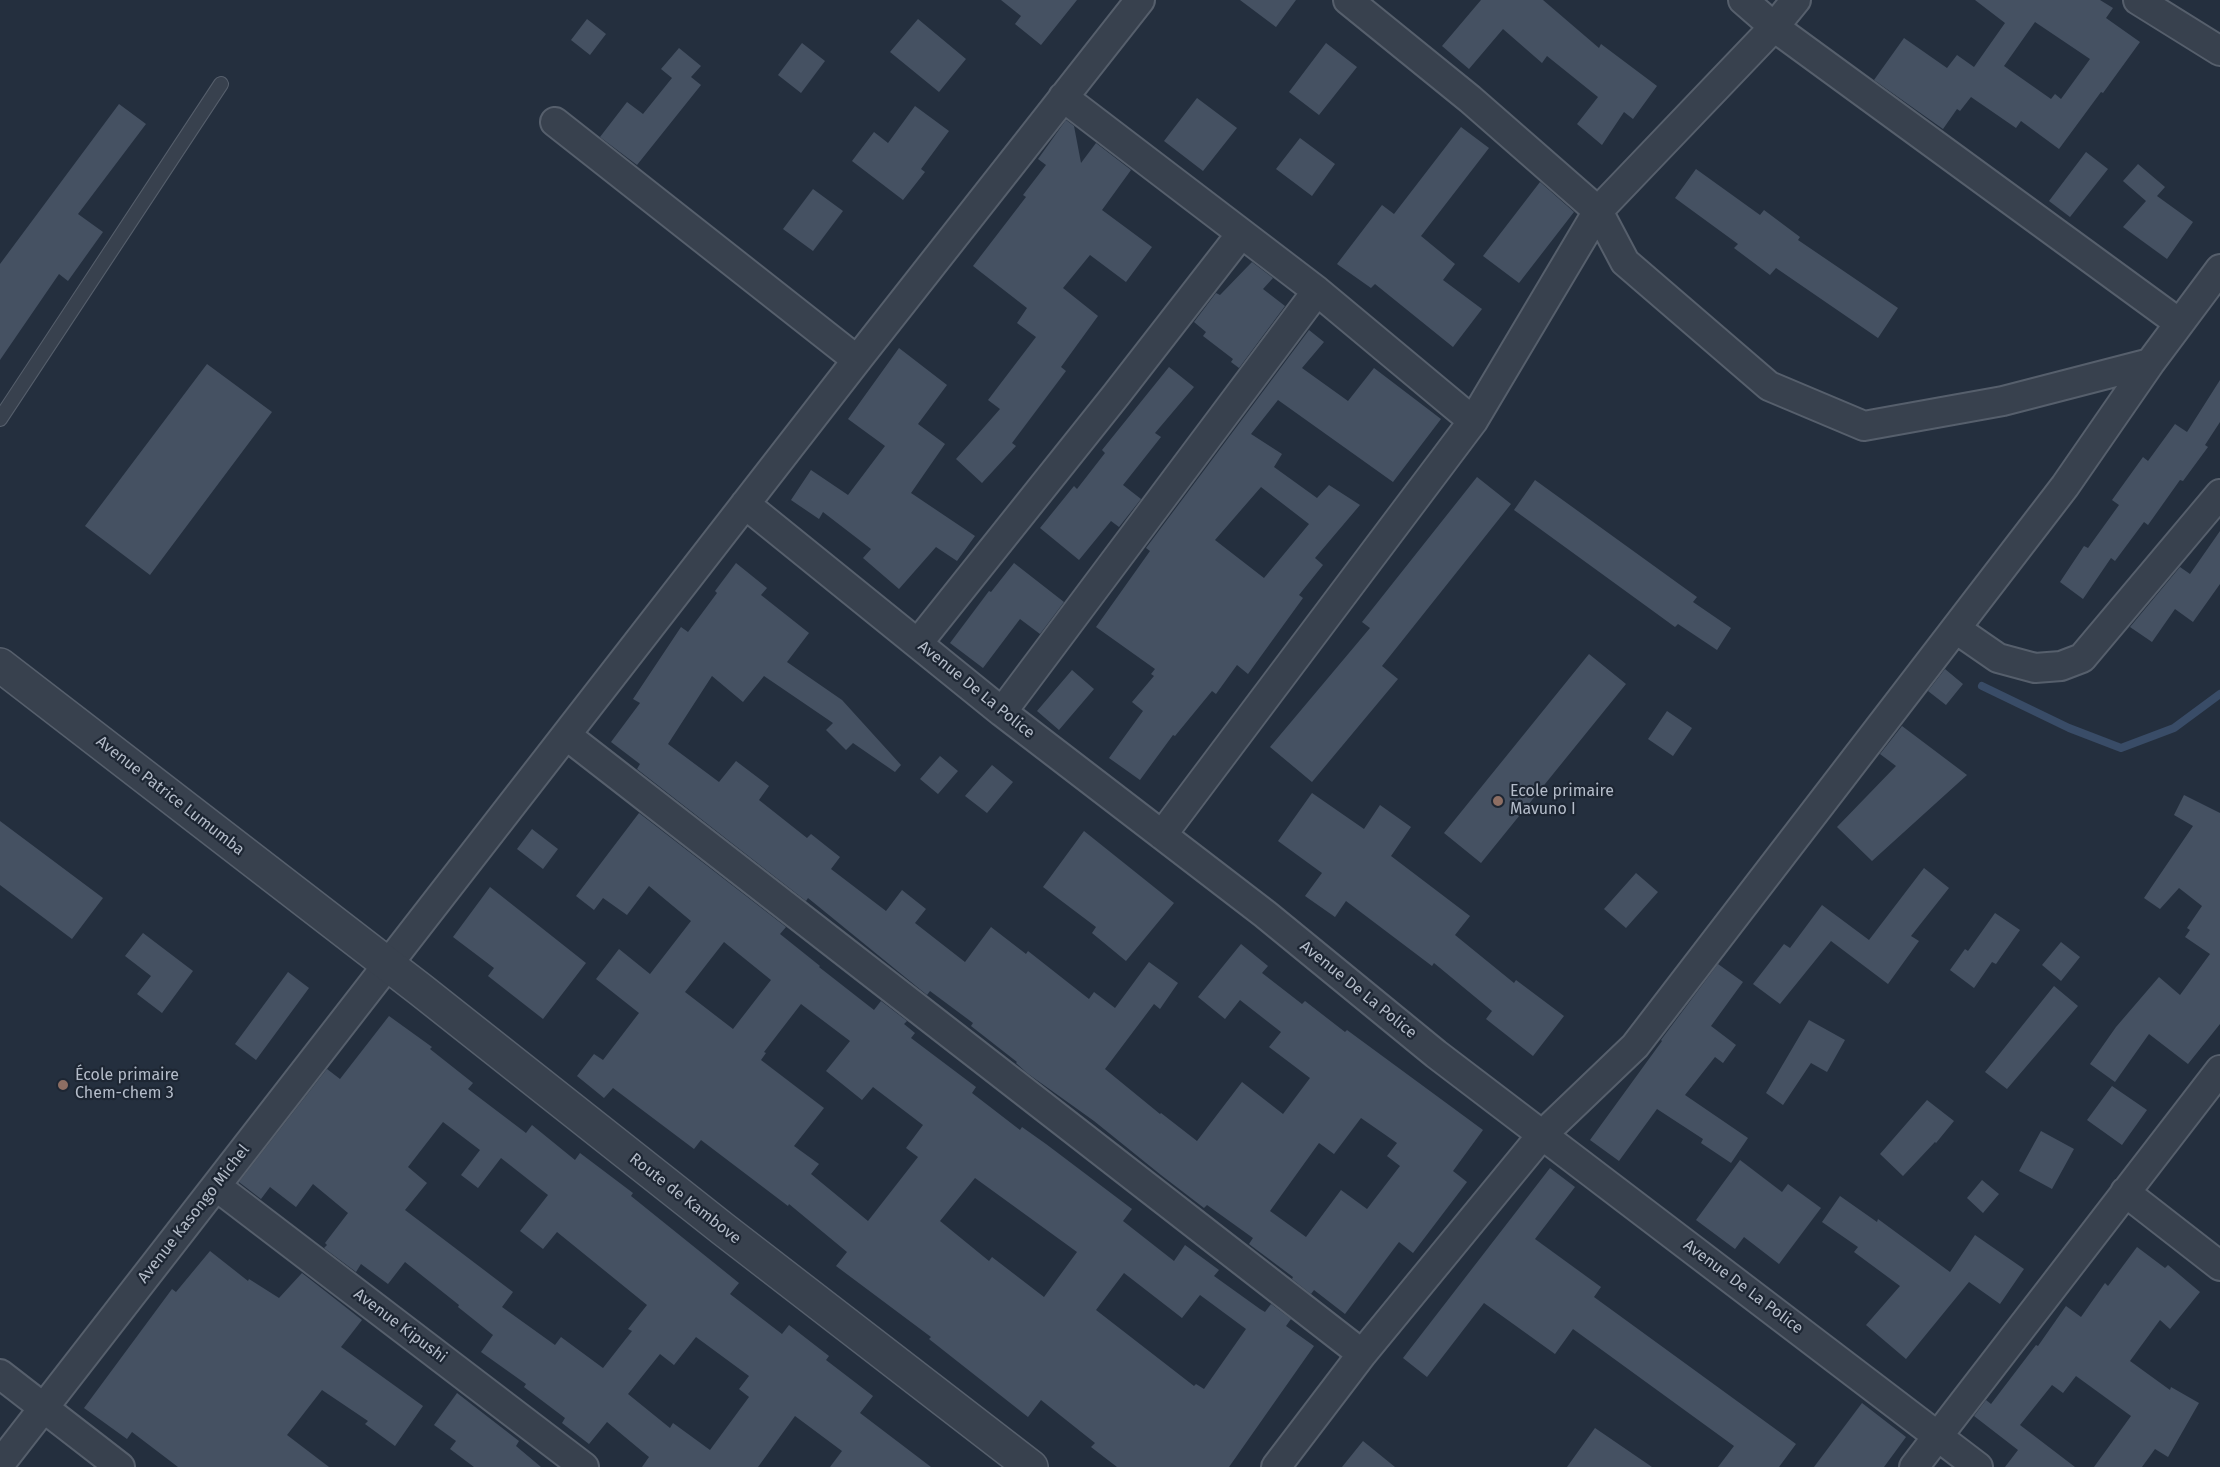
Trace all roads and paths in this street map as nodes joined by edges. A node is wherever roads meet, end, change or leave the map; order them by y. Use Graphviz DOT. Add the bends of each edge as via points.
graph roads {
  1 [pos="1140,0"];
  2 [pos="1348,0"];
  3 [pos="1743,0"];
  4 [pos="1796,0"];
  5 [pos="2138,0"];
  6 [pos="1774,27"];
  7 [pos="2220,51"];
  8 [pos="221,84"];
  9 [pos="1063,97"];
  10 [pos="555,122"];
  11 [pos="1598,211"];
  12 [pos="1241,234"];
  13 [pos="2220,269"];
  14 [pos="1317,291"];
  15 [pos="2179,323"];
  16 [pos="857,360"];
  17 [pos="2150,363"];
  18 [pos="0,419"];
  19 [pos="1473,421"];
  20 [pos="2220,494"];
  21 [pos="746,504"];
  22 [pos="1956,629"];
  23 [pos="918,644"];
  24 [pos="0,665"];
  25 [pos="1002,712"];
  26 [pos="566,735"];
  27 [pos="1162,836"];
  28 [pos="340,928"];
  29 [pos="388,964"];
  30 [pos="2220,1070"];
  31 [pos="1542,1135"];
  32 [pos="216,1186"];
  33 [pos="2125,1192"];
  34 [pos="2220,1266"];
  35 [pos="1362,1354"];
  36 [pos="0,1374"];
  37 [pos="44,1407"];
  38 [pos="1937,1436"];
  39 [pos="0,1464"];
  40 [pos="120,1467"];
  41 [pos="584,1467"];
  42 [pos="1031,1467"];
  43 [pos="1275,1467"];
  44 [pos="1914,1467"];
  45 [pos="1978,1467"];
  1 -- 9 [label="street, Avenue Kasongo Michel"];
  2 -- 11 [label="street" via="1470,99"];
  3 -- 6 [label="street"];
  4 -- 6 [label="street"];
  5 -- 7 [label="street"];
  6 -- 11 [label="street"];
  6 -- 15 [label="street"];
  8 -- 18 [label="lane"];
  9 -- 12 [label="street"];
  9 -- 16 [label="street, Avenue Kasongo Michel"];
  10 -- 16 [label="street"];
  11 -- 17 [label="street" via="1625,262 1769,386 1864,426 2003,401"];
  11 -- 19 [label="street"];
  12 -- 14 [label="street"];
  12 -- 23 [label="street"];
  13 -- 15 [label="street"];
  14 -- 19 [label="street"];
  14 -- 25 [label="street"];
  15 -- 17 [label="street"];
  16 -- 21 [label="street, Avenue Kasongo Michel"];
  17 -- 22 [label="street" via="2065,486"];
  19 -- 27 [label="street"];
  20 -- 22 [label="street" via="2082,658 2061,666 2035,668 1998,658"];
  21 -- 23 [label="street, Avenue De La Police"];
  21 -- 26 [label="street, Avenue Kasongo Michel"];
  22 -- 31 [label="street" via="1635,1046"];
  23 -- 25 [label="street, Avenue De La Police"];
  24 -- 28 [label="street, Avenue Patrice Lumumba"];
  25 -- 27 [label="street, Avenue De La Police"];
  26 -- 29 [label="street, Avenue Kasongo Michel"];
  26 -- 35 [label="street"];
  27 -- 31 [label="street, Avenue De La Police"];
  28 -- 29 [label="street, Route de Kambove"];
  29 -- 32 [label="street, Avenue Kasongo Michel"];
  29 -- 42 [label="street, Route de Kambove"];
  30 -- 33 [label="street"];
  31 -- 35 [label="street"];
  31 -- 38 [label="street, Avenue De La Police"];
  32 -- 37 [label="street, Avenue Kasongo Michel"];
  32 -- 41 [label="street, Avenue Kipushi"];
  33 -- 34 [label="street"];
  33 -- 38 [label="street"];
  35 -- 43 [label="street"];
  36 -- 37 [label="street"];
  37 -- 39 [label="street, Avenue Kasongo Michel"];
  37 -- 40 [label="street"];
  38 -- 44 [label="street"];
  38 -- 45 [label="street, Avenue De La Police"];
}
